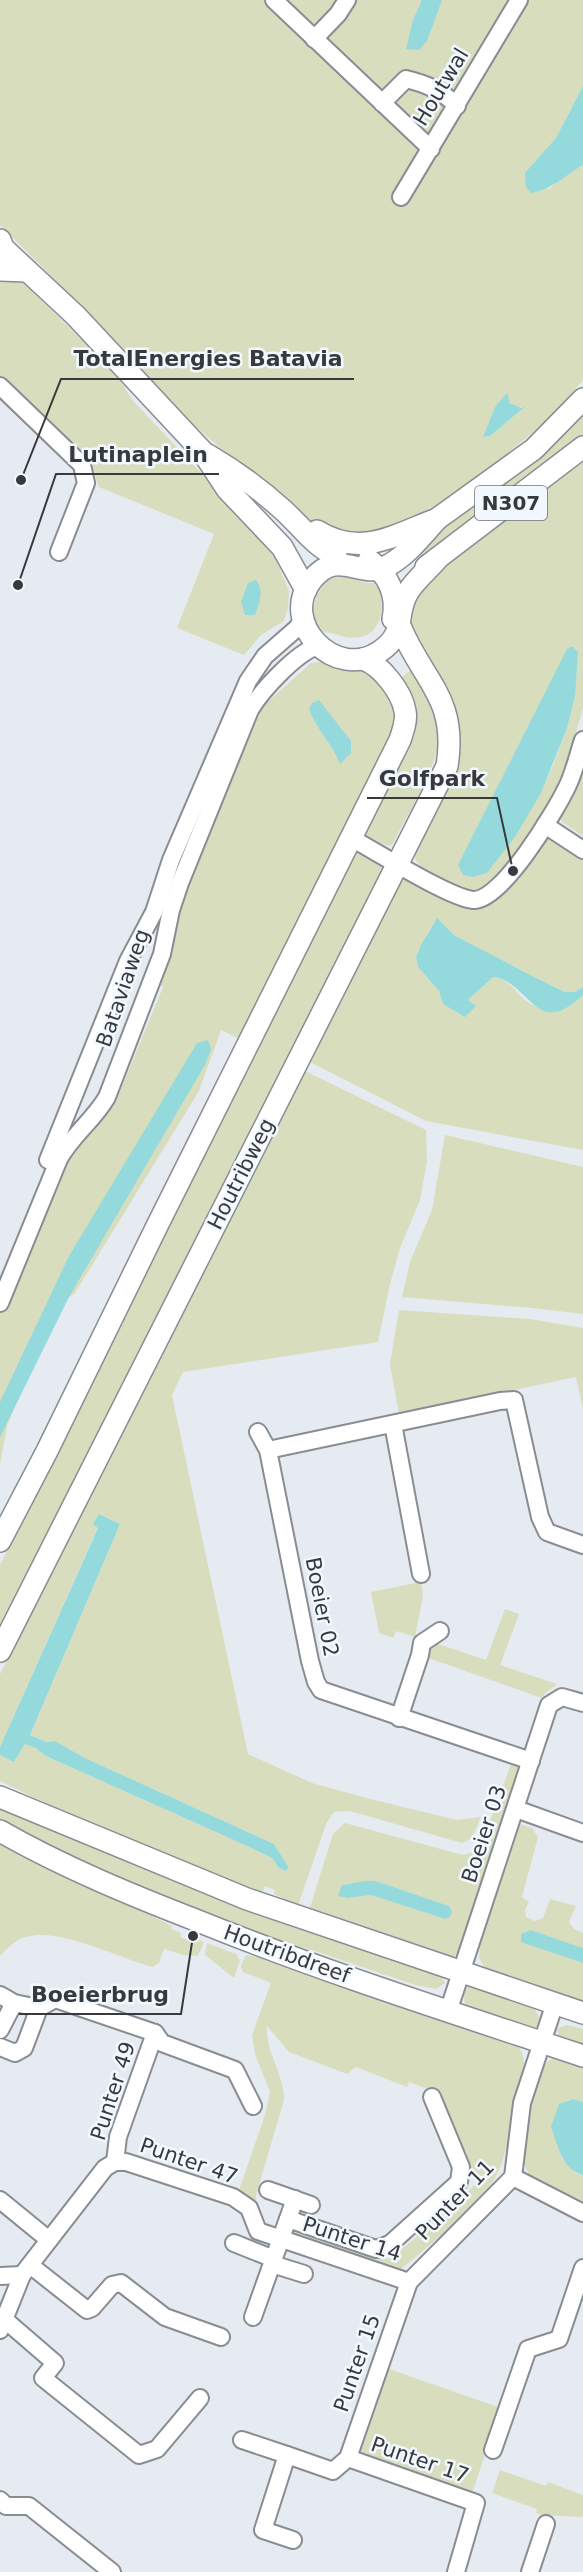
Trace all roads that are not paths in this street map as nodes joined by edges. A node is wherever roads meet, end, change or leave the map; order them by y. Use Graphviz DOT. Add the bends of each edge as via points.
graph roads {
  1 [pos="274,0"];
  2 [pos="347,0"];
  3 [pos="519,0"];
  4 [pos="314,39"];
  5 [pos="382,103"];
  6 [pos="457,106"];
  7 [pos="431,149"];
  8 [pos="401,197"];
  9 [pos="1,246"];
  10 [pos="0,270"];
  11 [pos="27,271"];
  12 [pos="0,386"];
  13 [pos="583,399"];
  14 [pos="583,447"];
  15 [pos="202,451"];
  16 [pos="284,511"];
  17 [pos="437,519"];
  18 [pos="59,552"];
  19 [pos="336,556"];
  20 [pos="374,565"];
  21 [pos="301,586"];
  22 [pos="298,614"];
  23 [pos="396,619"];
  24 [pos="322,650"];
  25 [pos="363,659"];
  26 [pos="583,740"];
  27 [pos="545,825"];
  28 [pos="351,838"];
  29 [pos="583,850"];
  30 [pos="399,864"];
  31 [pos="0,1278"];
  32 [pos="0,1303"];
  33 [pos="393,1424"];
  34 [pos="258,1432"];
  35 [pos="268,1450"];
  36 [pos="0,1541"];
  37 [pos="583,1545"];
  38 [pos="421,1574"];
  39 [pos="440,1631"];
  40 [pos="0,1651"];
  41 [pos="583,1703"];
  42 [pos="399,1718"];
  43 [pos="531,1761"];
  44 [pos="0,1785"];
  45 [pos="0,1797"];
  46 [pos="516,1809"];
  47 [pos="51,1816"];
  48 [pos="0,1832"];
  49 [pos="583,1833"];
  50 [pos="462,1971"];
  51 [pos="7,1999"];
  52 [pos="555,2003"];
  53 [pos="39,2008"];
  54 [pos="448,2012"];
  55 [pos="583,2013"];
  56 [pos="0,2030"];
  57 [pos="155,2033"];
  58 [pos="541,2042"];
  59 [pos="0,2046"];
  60 [pos="583,2056"];
  61 [pos="432,2097"];
  62 [pos="253,2106"];
  63 [pos="115,2162"];
  64 [pos="513,2177"];
  65 [pos="268,2190"];
  66 [pos="0,2200"];
  67 [pos="583,2213"];
  68 [pos="288,2219"];
  69 [pos="258,2231"];
  70 [pos="281,2239"];
  71 [pos="49,2240"];
  72 [pos="234,2243"];
  73 [pos="273,2261"];
  74 [pos="583,2268"];
  75 [pos="26,2270"];
  76 [pos="304,2274"];
  77 [pos="0,2276"];
  78 [pos="409,2282"];
  79 [pos="253,2317"];
  80 [pos="2,2324"];
  81 [pos="221,2337"];
  82 [pos="200,2397"];
  83 [pos="242,2440"];
  84 [pos="494,2450"];
  85 [pos="287,2455"];
  86 [pos="348,2458"];
  87 [pos="0,2500"];
  88 [pos="546,2524"];
  89 [pos="293,2540"];
  90 [pos="112,2572"];
  91 [pos="456,2572"];
  92 [pos="531,2572"];
  1 -- 4 [label="street"];
  2 -- 4 [label="street"];
  3 -- 6 [label="street, Houtwal"];
  4 -- 5 [label="street"];
  5 -- 6 [label="street" via="406,79 443,93"];
  5 -- 7 [label="street"];
  6 -- 7 [label="street, Houtwal"];
  7 -- 8 [label="street, Houtwal"];
  9 -- 11 [label="main road, N307"];
  10 -- 11 [label="main road"];
  11 -- 15 [label="main road, N307" via="76,316"];
  12 -- 18 [label="street" via="81,465 86,483"];
  13 -- 17 [label="main road, N307" via="534,449"];
  14 -- 23 [label="main road, N307" via="407,579"];
  15 -- 16 [label="main road, N307" via="237,472"];
  15 -- 21 [label="main road, N307"];
  16 -- 17 [label="main road, N307" via="330,538 353,544 377,542"];
  16 -- 19 [label="main road, N307" via="318,547"];
  17 -- 20 [label="main road, N307"];
  19 -- 20 [label="main road, N307" via="357,555"];
  19 -- 21 [label="main road" via="314,566"];
  20 -- 21 [label="main road" via="368,570 336,565"];
  20 -- 23 [label="main road" via="389,582"];
  21 -- 22 [label="main road"];
  22 -- 24 [label="main road"];
  22 -- 31 [label="street, Bataviaweg" via="297,628 254,671 209,768 154,912 128,961"];
  23 -- 24 [label="main road, N307" via="382,638 365,648 352,650 333,645"];
  23 -- 25 [label="main road, N307" via="381,651"];
  23 -- 30 [label="main road, Houtribweg" via="437,692 447,715 451,740 447,766"];
  24 -- 25 [label="main road" via="341,659"];
  24 -- 32 [label="street, Bataviaweg" via="275,680 250,710 171,910 159,964 107,1097 59,1159"];
  25 -- 28 [label="main road" via="382,672 406,712 400,740"];
  26 -- 27 [label="street" via="568,786"];
  27 -- 29 [label="street"];
  27 -- 30 [label="street" via="498,888 482,899 450,892"];
  28 -- 30 [label="street"];
  28 -- 36 [label="main road"];
  30 -- 40 [label="main road, Houtribweg"];
  33 -- 35 [label="street"];
  33 -- 37 [label="street" via="514,1400 543,1524 547,1532"];
  33 -- 38 [label="street"];
  34 -- 35 [label="street, Boeier 02"];
  35 -- 42 [label="street, Boeier 02" via="315,1683 321,1690"];
  39 -- 42 [label="street" via="422,1643"];
  41 -- 43 [label="street, Boeier 03" via="561,1697 549,1705"];
  42 -- 43 [label="street, Boeier 02"];
  43 -- 46 [label="street, Boeier 03"];
  44 -- 47 [label="main road"];
  45 -- 47 [label="main road, Houtribdreef"];
  46 -- 49 [label="street"];
  46 -- 50 [label="street, Boeier 03"];
  47 -- 50 [label="main road, Houtribdreef" via="246,1899"];
  48 -- 54 [label="main road, Houtribdreef" via="130,1894"];
  50 -- 52 [label="main road, Houtribdreef"];
  50 -- 54 [label="street, Boeier 03"];
  51 -- 53 [label="street, Punter 49"];
  51 -- 56 [label="street"];
  52 -- 55 [label="main road, Houtribdreef"];
  52 -- 58 [label="street, Punter 11"];
  53 -- 57 [label="street, Punter 49" via="55,1998"];
  53 -- 59 [label="street" via="24,2048 15,2053"];
  54 -- 58 [label="main road, Houtribdreef"];
  57 -- 62 [label="street, Punter 49" via="162,2043 235,2070"];
  57 -- 63 [label="street, Punter 49" via="118,2137"];
  58 -- 60 [label="main road, Houtribdreef"];
  58 -- 64 [label="street, Punter 11" via="522,2103"];
  61 -- 68 [label="street" via="461,2167 459,2182 390,2244 376,2249"];
  63 -- 69 [label="street, Punter 47" via="126,2162 233,2197 249,2208"];
  63 -- 71 [label="street, Punter 47" via="105,2168"];
  64 -- 67 [label="street"];
  64 -- 78 [label="street, Punter 11"];
  65 -- 68 [label="street" via="303,2202"];
  66 -- 71 [label="street"];
  68 -- 70 [label="street"];
  69 -- 70 [label="street, Punter 14"];
  70 -- 73 [label="street, Punter 14"];
  70 -- 78 [label="street, Punter 14"];
  71 -- 75 [label="street, Punter 47"];
  72 -- 73 [label="street"];
  73 -- 76 [label="street"];
  73 -- 79 [label="street, Punter 14"];
  74 -- 84 [label="street" via="559,2339 528,2349"];
  75 -- 77 [label="street"];
  75 -- 80 [label="street, Punter 47"];
  75 -- 81 [label="street" via="87,2310 112,2285 120,2283 165,2317"];
  78 -- 86 [label="street, Punter 15"];
  80 -- 82 [label="street" via="55,2363 43,2378 110,2440 139,2455 157,2449"];
  83 -- 85 [label="street"];
  85 -- 86 [label="street" via="333,2470"];
  85 -- 89 [label="street" via="262,2530"];
  86 -- 91 [label="street, Punter 17" via="476,2503"];
  87 -- 90 [label="street" via="6,2506 29,2506"];
  88 -- 92 [label="street"];
}
